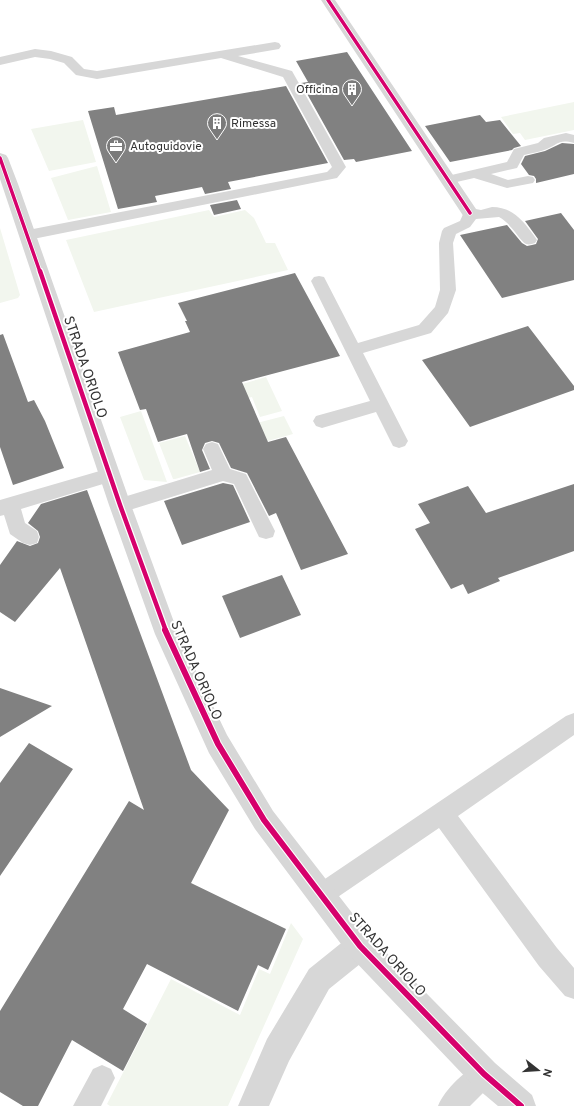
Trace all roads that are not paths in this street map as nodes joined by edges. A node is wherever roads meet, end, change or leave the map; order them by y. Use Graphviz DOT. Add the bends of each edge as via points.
graph roads {
  1 [pos="328,0"];
  2 [pos="275,46"];
  3 [pos="224,55"];
  4 [pos="0,61"];
  5 [pos="574,139"];
  6 [pos="2,170"];
  7 [pos="476,174"];
  8 [pos="448,180"];
  9 [pos="528,180"];
  10 [pos="470,213"];
  11 [pos="28,235"];
  12 [pos="530,240"];
  13 [pos="319,281"];
  14 [pos="353,350"];
  15 [pos="381,404"];
  16 [pos="322,421"];
  17 [pos="399,441"];
  18 [pos="212,449"];
  19 [pos="223,474"];
  20 [pos="110,475"];
  21 [pos="120,505"];
  22 [pos="5,506"];
  23 [pos="266,531"];
  24 [pos="30,537"];
  25 [pos="574,723"];
  26 [pos="442,813"];
  27 [pos="322,895"];
  28 [pos="360,946"];
  29 [pos="574,987"];
  30 [pos="484,1074"];
  31 [pos="102,1078"];
  32 [pos="86,1106"];
  33 [pos="253,1106"];
  34 [pos="451,1106"];
  35 [pos="521,1106"];
  1 -- 8 [label="street"];
  2 -- 3 [label="lane"];
  3 -- 4 [label="lane" via="97,75 80,72 68,60 51,55 35,53"];
  3 -- 11 [label="lane" via="288,74 339,167 332,175"];
  5 -- 7 [label="lane" via="566,137 549,141 543,146 519,152 512,165"];
  6 -- 11 [label="street, STRADA ORIOLO"];
  7 -- 8 [label="lane"];
  7 -- 9 [label="lane" via="507,184"];
  8 -- 10 [label="street"];
  10 -- 12 [label="lane" via="478,215 504,212"];
  10 -- 14 [label="lane" via="465,224 450,231 446,242 448,290 438,314 425,329"];
  11 -- 20 [label="street, STRADA ORIOLO"];
  13 -- 14 [label="lane"];
  14 -- 15 [label="lane"];
  15 -- 16 [label="lane"];
  15 -- 17 [label="lane"];
  18 -- 19 [label="lane"];
  19 -- 21 [label="lane"];
  19 -- 23 [label="lane" via="240,479"];
  20 -- 21 [label="street, STRADA ORIOLO"];
  20 -- 22 [label="lane"];
  21 -- 27 [label="street, STRADA ORIOLO" via="167,634 218,744 264,820"];
  22 -- 24 [label="lane" via="17,528"];
  25 -- 26 [label="lane"];
  26 -- 27 [label="lane"];
  26 -- 29 [label="lane" via="548,957"];
  27 -- 28 [label="street, STRADA ORIOLO"];
  28 -- 30 [label="street, STRADA ORIOLO"];
  28 -- 33 [label="street" via="319,979 278,1050"];
  30 -- 34 [label="lane"];
  30 -- 35 [label="street, STRADA ORIOLO"];
  31 -- 32 [label="lane"];
}
